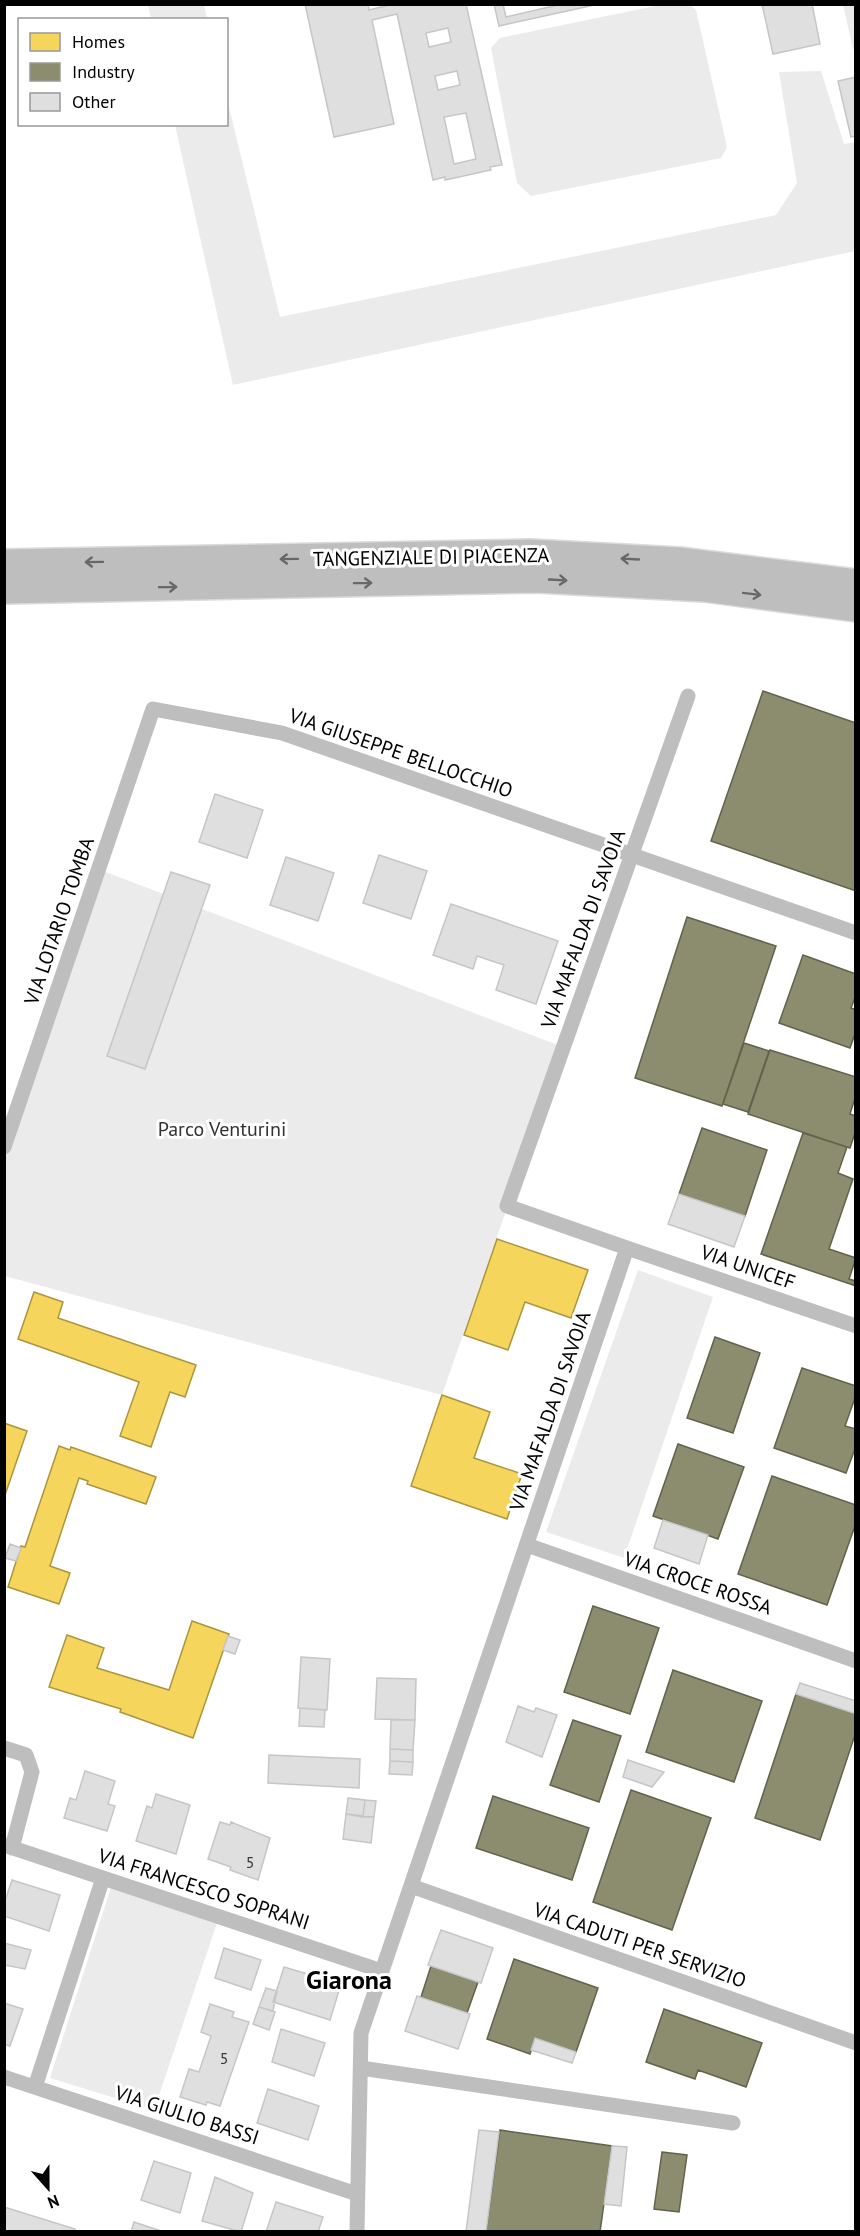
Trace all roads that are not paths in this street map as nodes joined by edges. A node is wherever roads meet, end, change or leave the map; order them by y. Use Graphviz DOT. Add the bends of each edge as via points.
graph roads {
  1 [pos="679,561"];
  2 [pos="4,563"];
  3 [pos="855,567"];
  4 [pos="855,584"];
  5 [pos="4,590"];
  6 [pos="855,608"];
  7 [pos="688,696"];
  8 [pos="153,709"];
  9 [pos="631,854"];
  10 [pos="855,933"];
  11 [pos="4,1147"];
  12 [pos="627,1248"];
  13 [pos="855,1326"];
  14 [pos="527,1545"];
  15 [pos="855,1660"];
  16 [pos="4,1748"];
  17 [pos="8,1846"];
  18 [pos="103,1878"];
  19 [pos="411,1886"];
  20 [pos="382,1971"];
  21 [pos="855,2043"];
  22 [pos="361,2068"];
  23 [pos="4,2077"];
  24 [pos="35,2087"];
  25 [pos="733,2123"];
  26 [pos="357,2194"];
  27 [pos="357,2232"];
  1 -- 2 [label="highway, TANGENZIALE DI PIACENZA, one-way" via="530,553"];
  1 -- 3 [label="highway" via="791,561"];
  1 -- 4 [label="highway, TANGENZIALE DI PIACENZA"];
  5 -- 6 [label="highway, TANGENZIALE DI PIACENZA, one-way" via="537,579 704,588"];
  7 -- 9 [label="street, VIA MAFALDA DI SAVOIA"];
  8 -- 9 [label="street, VIA GIUSEPPE BELLOCCHIO" via="282,733"];
  8 -- 11 [label="street, VIA LOTARIO TOMBA"];
  9 -- 10 [label="street, VIA GIUSEPPE BELLOCCHIO"];
  9 -- 12 [label="street, VIA MAFALDA DI SAVOIA" via="507,1206"];
  12 -- 13 [label="street, VIA UNICEF"];
  12 -- 14 [label="street, VIA MAFALDA DI SAVOIA"];
  14 -- 15 [label="street, VIA CROCE ROSSA"];
  14 -- 19 [label="street, VIA MAFALDA DI SAVOIA"];
  16 -- 17 [label="street, VIA FRANCESCO SOPRANI" via="26,1755 32,1772"];
  17 -- 18 [label="street, VIA FRANCESCO SOPRANI"];
  18 -- 20 [label="street, VIA FRANCESCO SOPRANI"];
  18 -- 24 [label="street"];
  19 -- 20 [label="street, VIA MAFALDA DI SAVOIA"];
  19 -- 21 [label="street, VIA CADUTI PER SERVIZIO"];
  20 -- 22 [label="street, VIA MAFALDA DI SAVOIA" via="361,2033"];
  22 -- 25 [label="street"];
  22 -- 26 [label="street, VIA MAFALDA DI SAVOIA"];
  23 -- 24 [label="street, VIA GIULIO BASSI"];
  24 -- 26 [label="street, VIA GIULIO BASSI"];
  26 -- 27 [label="street, VIA MAFALDA DI SAVOIA"];
}
